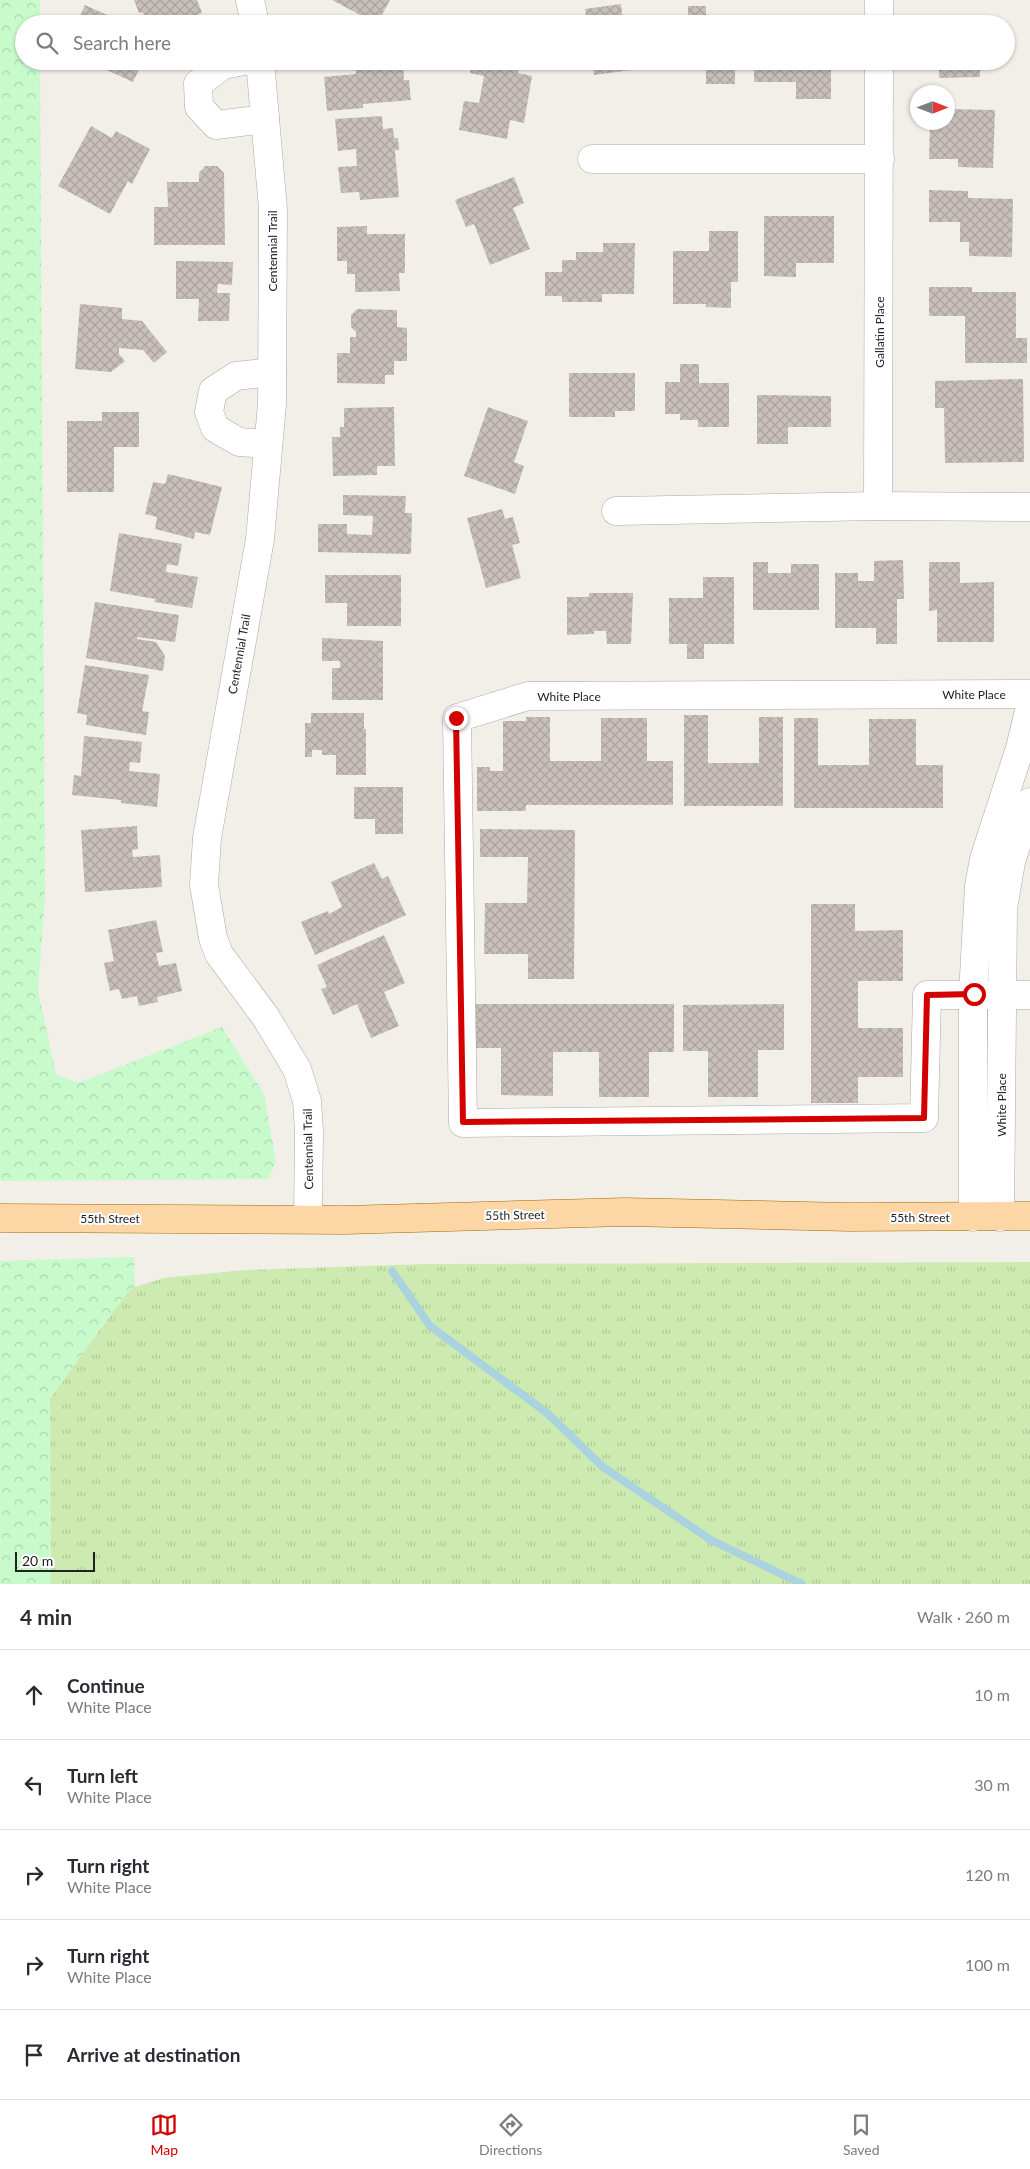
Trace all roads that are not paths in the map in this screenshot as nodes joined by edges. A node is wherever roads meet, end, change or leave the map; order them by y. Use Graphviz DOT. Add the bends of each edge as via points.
graph roads {
  1 [pos="250,0"];
  2 [pos="879,0"];
  3 [pos="253,15"];
  4 [pos="879,15"];
  5 [pos="216,70"];
  6 [pos="261,70"];
  7 [pos="879,70"];
  8 [pos="265,119"];
  9 [pos="592,159"];
  10 [pos="880,159"];
  11 [pos="272,372"];
  12 [pos="268,444"];
  13 [pos="878,506"];
  14 [pos="1030,507"];
  15 [pos="616,511"];
  16 [pos="1030,694"];
  17 [pos="1030,706"];
  18 [pos="1030,802"];
  19 [pos="1001,993"];
  20 [pos="974,994"];
  21 [pos="1030,995"];
  22 [pos="1030,1216"];
  23 [pos="987,1217"];
  24 [pos="0,1218"];
  25 [pos="308,1219"];
  1 -- 3 [label="street"];
  2 -- 4 [label="street"];
  5 -- 8 [label="street" via="198,84 199,107 216,125"];
  6 -- 8 [label="street, Centennial Trail"];
  7 -- 10 [label="street, Gallatin Place"];
  8 -- 11 [label="street, Centennial Trail" via="273,209"];
  9 -- 10 [label="street"];
  10 -- 13 [label="street, Gallatin Place"];
  11 -- 12 [label="street, Centennial Trail"];
  11 -- 12 [label="street" via="236,376 213,391 209,412 215,428 239,442"];
  12 -- 25 [label="street, Centennial Trail" via="260,538 207,838 204,885 219,954 265,1016 297,1069 306,1101 309,1130"];
  13 -- 14 [label="street"];
  13 -- 15 [label="street"];
  16 -- 20 [label="street, White Place" via="528,696 456,718 463,1122 924,1118 927,995"];
  17 -- 20 [label="street" via="1020,748 984,859 978,895"];
  18 -- 19 [label="street, White Place" via="1005,892"];
  19 -- 20 [label="street, White Place"];
  19 -- 21 [label="street"];
  19 -- 23 [label="street, White Place"];
  20 -- 23 [label="street"];
  22 -- 23 [label="main road, 55th Street"];
  23 -- 25 [label="main road, 55th Street" via="849,1218 625,1212"];
  24 -- 25 [label="main road, 55th Street"];
}
